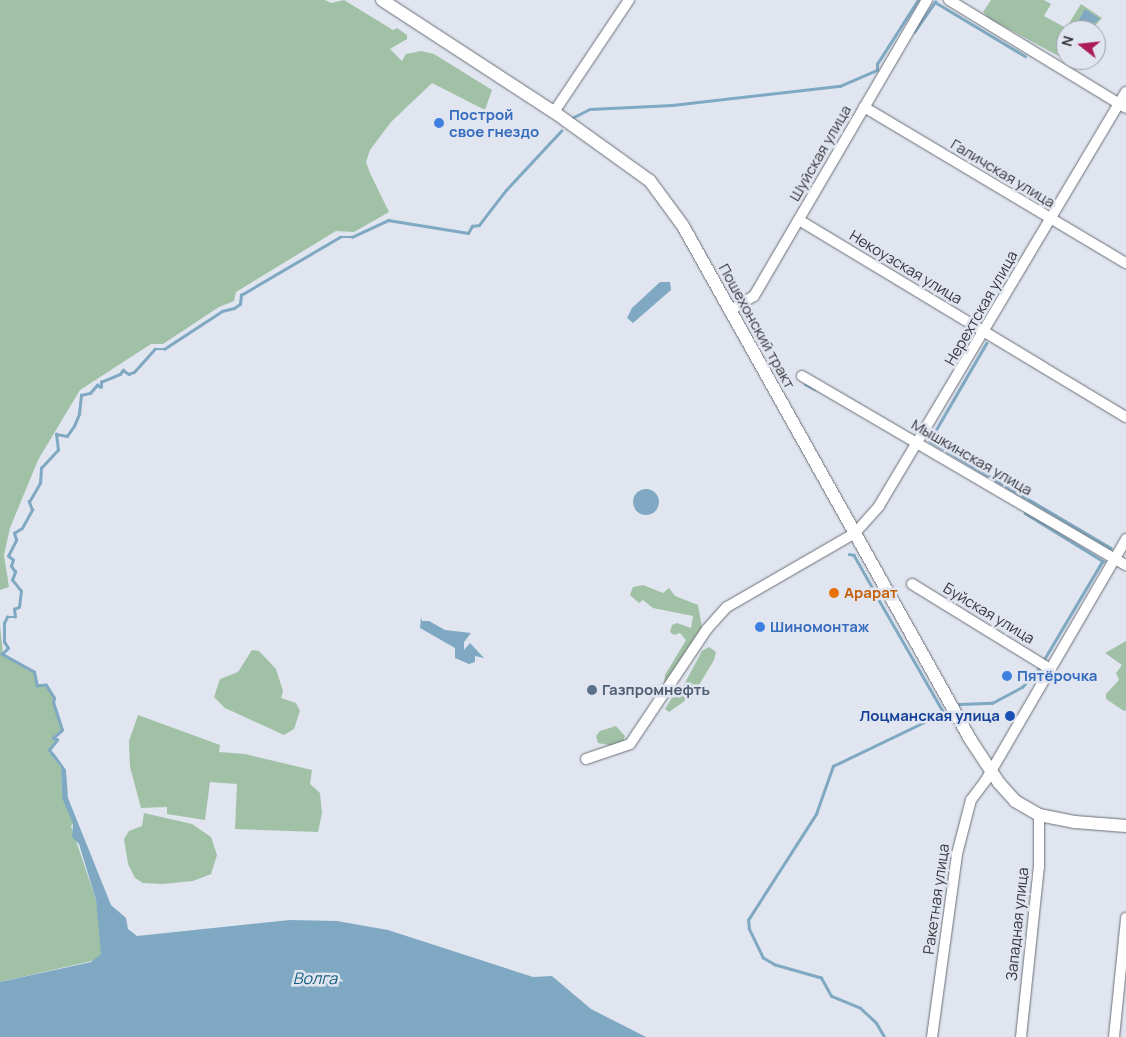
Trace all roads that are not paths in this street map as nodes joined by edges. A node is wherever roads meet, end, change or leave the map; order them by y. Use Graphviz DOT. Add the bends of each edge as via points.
graph roads {
  1 [pos="382,0"];
  2 [pos="629,0"];
  3 [pos="927,0"];
  4 [pos="949,0"];
  5 [pos="1126,92"];
  6 [pos="1123,106"];
  7 [pos="864,107"];
  8 [pos="554,112"];
  9 [pos="799,220"];
  10 [pos="1050,220"];
  11 [pos="1126,264"];
  12 [pos="730,311"];
  13 [pos="984,333"];
  14 [pos="802,376"];
  15 [pos="1126,417"];
  16 [pos="919,443"];
  17 [pos="854,533"];
  18 [pos="1126,539"];
  19 [pos="1115,558"];
  20 [pos="1126,565"];
  21 [pos="912,584"];
  22 [pos="1050,669"];
  23 [pos="586,759"];
  24 [pos="990,772"];
  25 [pos="1039,815"];
  26 [pos="1126,826"];
  27 [pos="1126,918"];
  28 [pos="932,1037"];
  29 [pos="1021,1037"];
  30 [pos="1114,1037"];
  1 -- 8 [label="main road, Пошехонский тракт"];
  2 -- 8 [label="street"];
  3 -- 7 [label="street, Шуйская улица"];
  4 -- 6 [label="street"];
  5 -- 6 [label="street, Нерехтская улица"];
  6 -- 10 [label="street, Нерехтская улица"];
  7 -- 9 [label="street, Шуйская улица"];
  7 -- 10 [label="street, Галичская улица"];
  8 -- 12 [label="main road, Пошехонский тракт" via="650,181 683,226"];
  9 -- 12 [label="street, Шуйская улица" via="754,296"];
  9 -- 13 [label="street, Некоузская улица"];
  10 -- 11 [label="street, Галичская улица"];
  10 -- 13 [label="street, Нерехтская улица"];
  12 -- 17 [label="main road, Пошехонский тракт"];
  13 -- 15 [label="street, Некоузская улица"];
  13 -- 16 [label="street, Нерехтская улица"];
  14 -- 16 [label="street, Мышкинская улица"];
  16 -- 17 [label="street, Нерехтская улица" via="884,499"];
  16 -- 19 [label="street, Мышкинская улица"];
  17 -- 23 [label="street, Нерехтская улица" via="727,607 706,630 630,744"];
  17 -- 24 [label="main road, Пошехонский тракт"];
  18 -- 19 [label="street, Ракетная улица"];
  19 -- 20 [label="street, Мышкинская улица"];
  19 -- 22 [label="street, Ракетная улица"];
  21 -- 22 [label="street, Буйская улица"];
  22 -- 24 [label="street, Ракетная улица"];
  24 -- 25 [label="main road, Пошехонский тракт" via="1015,801"];
  24 -- 28 [label="street, Ракетная улица" via="971,800 960,842"];
  25 -- 26 [label="main road, Пошехонский тракт"];
  25 -- 29 [label="street, Западная улица" via="1039,867"];
  27 -- 30 [label="street"];
}
